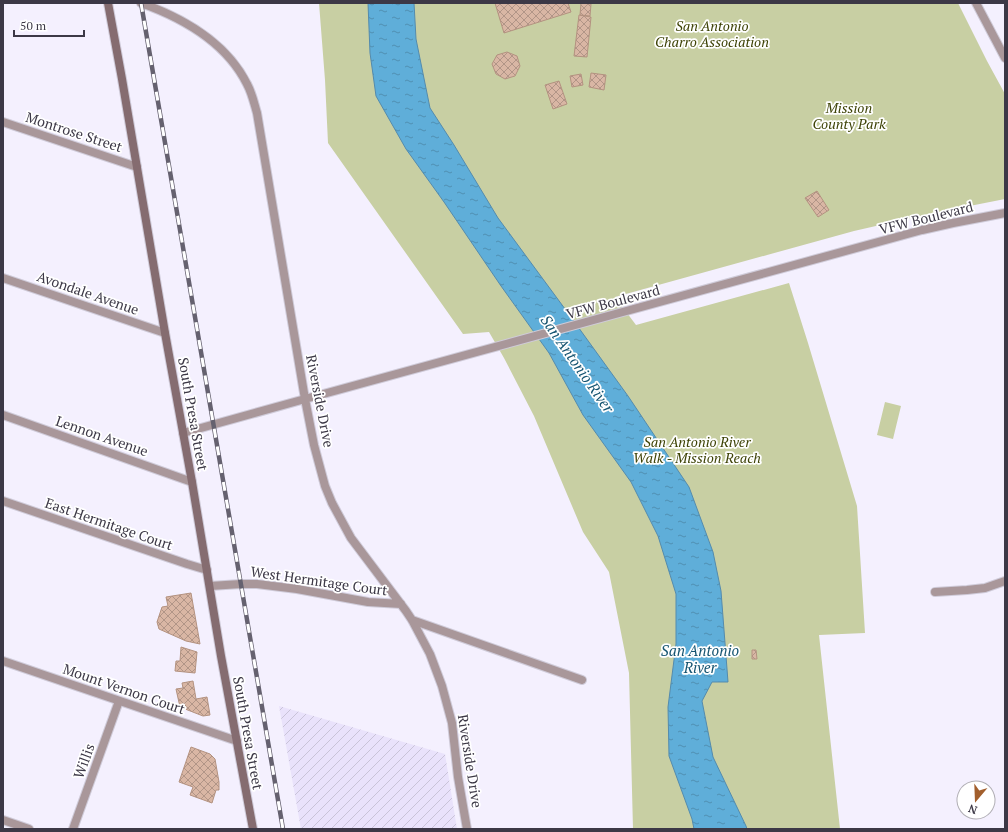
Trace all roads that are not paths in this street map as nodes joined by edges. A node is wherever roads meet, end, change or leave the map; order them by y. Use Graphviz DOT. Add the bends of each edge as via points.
graph roads {
  1 [pos="108,3"];
  2 [pos="141,3"];
  3 [pos="976,3"];
  4 [pos="1005,58"];
  5 [pos="3,122"];
  6 [pos="137,167"];
  7 [pos="1005,213"];
  8 [pos="3,278"];
  9 [pos="165,333"];
  10 [pos="305,399"];
  11 [pos="3,415"];
  12 [pos="183,433"];
  13 [pos="192,482"];
  14 [pos="3,501"];
  15 [pos="207,570"];
  16 [pos="1005,580"];
  17 [pos="210,586"];
  18 [pos="935,592"];
  19 [pos="400,604"];
  20 [pos="412,620"];
  21 [pos="3,661"];
  22 [pos="582,680"];
  23 [pos="119,701"];
  24 [pos="237,741"];
  25 [pos="3,820"];
  26 [pos="29,829"];
  27 [pos="73,829"];
  28 [pos="252,829"];
  29 [pos="467,829"];
  1 -- 6 [label="main road, South Presa Street"];
  2 -- 10 [label="street, Riverside Drive" via="187,23 214,42 232,61 250,92 257,113"];
  3 -- 4 [label="street"];
  5 -- 6 [label="street, Montrose Street"];
  6 -- 9 [label="main road, South Presa Street"];
  7 -- 10 [label="street, VFW Boulevard" via="922,230"];
  8 -- 9 [label="street, Avondale Avenue"];
  9 -- 12 [label="main road, South Presa Street"];
  10 -- 12 [label="street, VFW Boulevard"];
  10 -- 19 [label="street, Riverside Drive" via="314,445 332,503 351,538"];
  11 -- 13 [label="street, Lennon Avenue"];
  12 -- 13 [label="main road, South Presa Street"];
  13 -- 15 [label="main road, South Presa Street"];
  14 -- 15 [label="street, East Hermitage Court"];
  15 -- 17 [label="main road, South Presa Street"];
  16 -- 18 [label="street" via="985,588"];
  17 -- 19 [label="street, West Hermitage Court" via="257,584 368,602"];
  17 -- 24 [label="main road, South Presa Street"];
  19 -- 20 [label="street, Riverside Drive"];
  20 -- 22 [label="street"];
  20 -- 29 [label="street, Riverside Drive" via="430,654 452,723"];
  21 -- 23 [label="street, Mount Vernon Court"];
  23 -- 24 [label="street, Mount Vernon Court"];
  23 -- 27 [label="street, Willis"];
  24 -- 28 [label="main road, South Presa Street"];
  25 -- 26 [label="street"];
}
